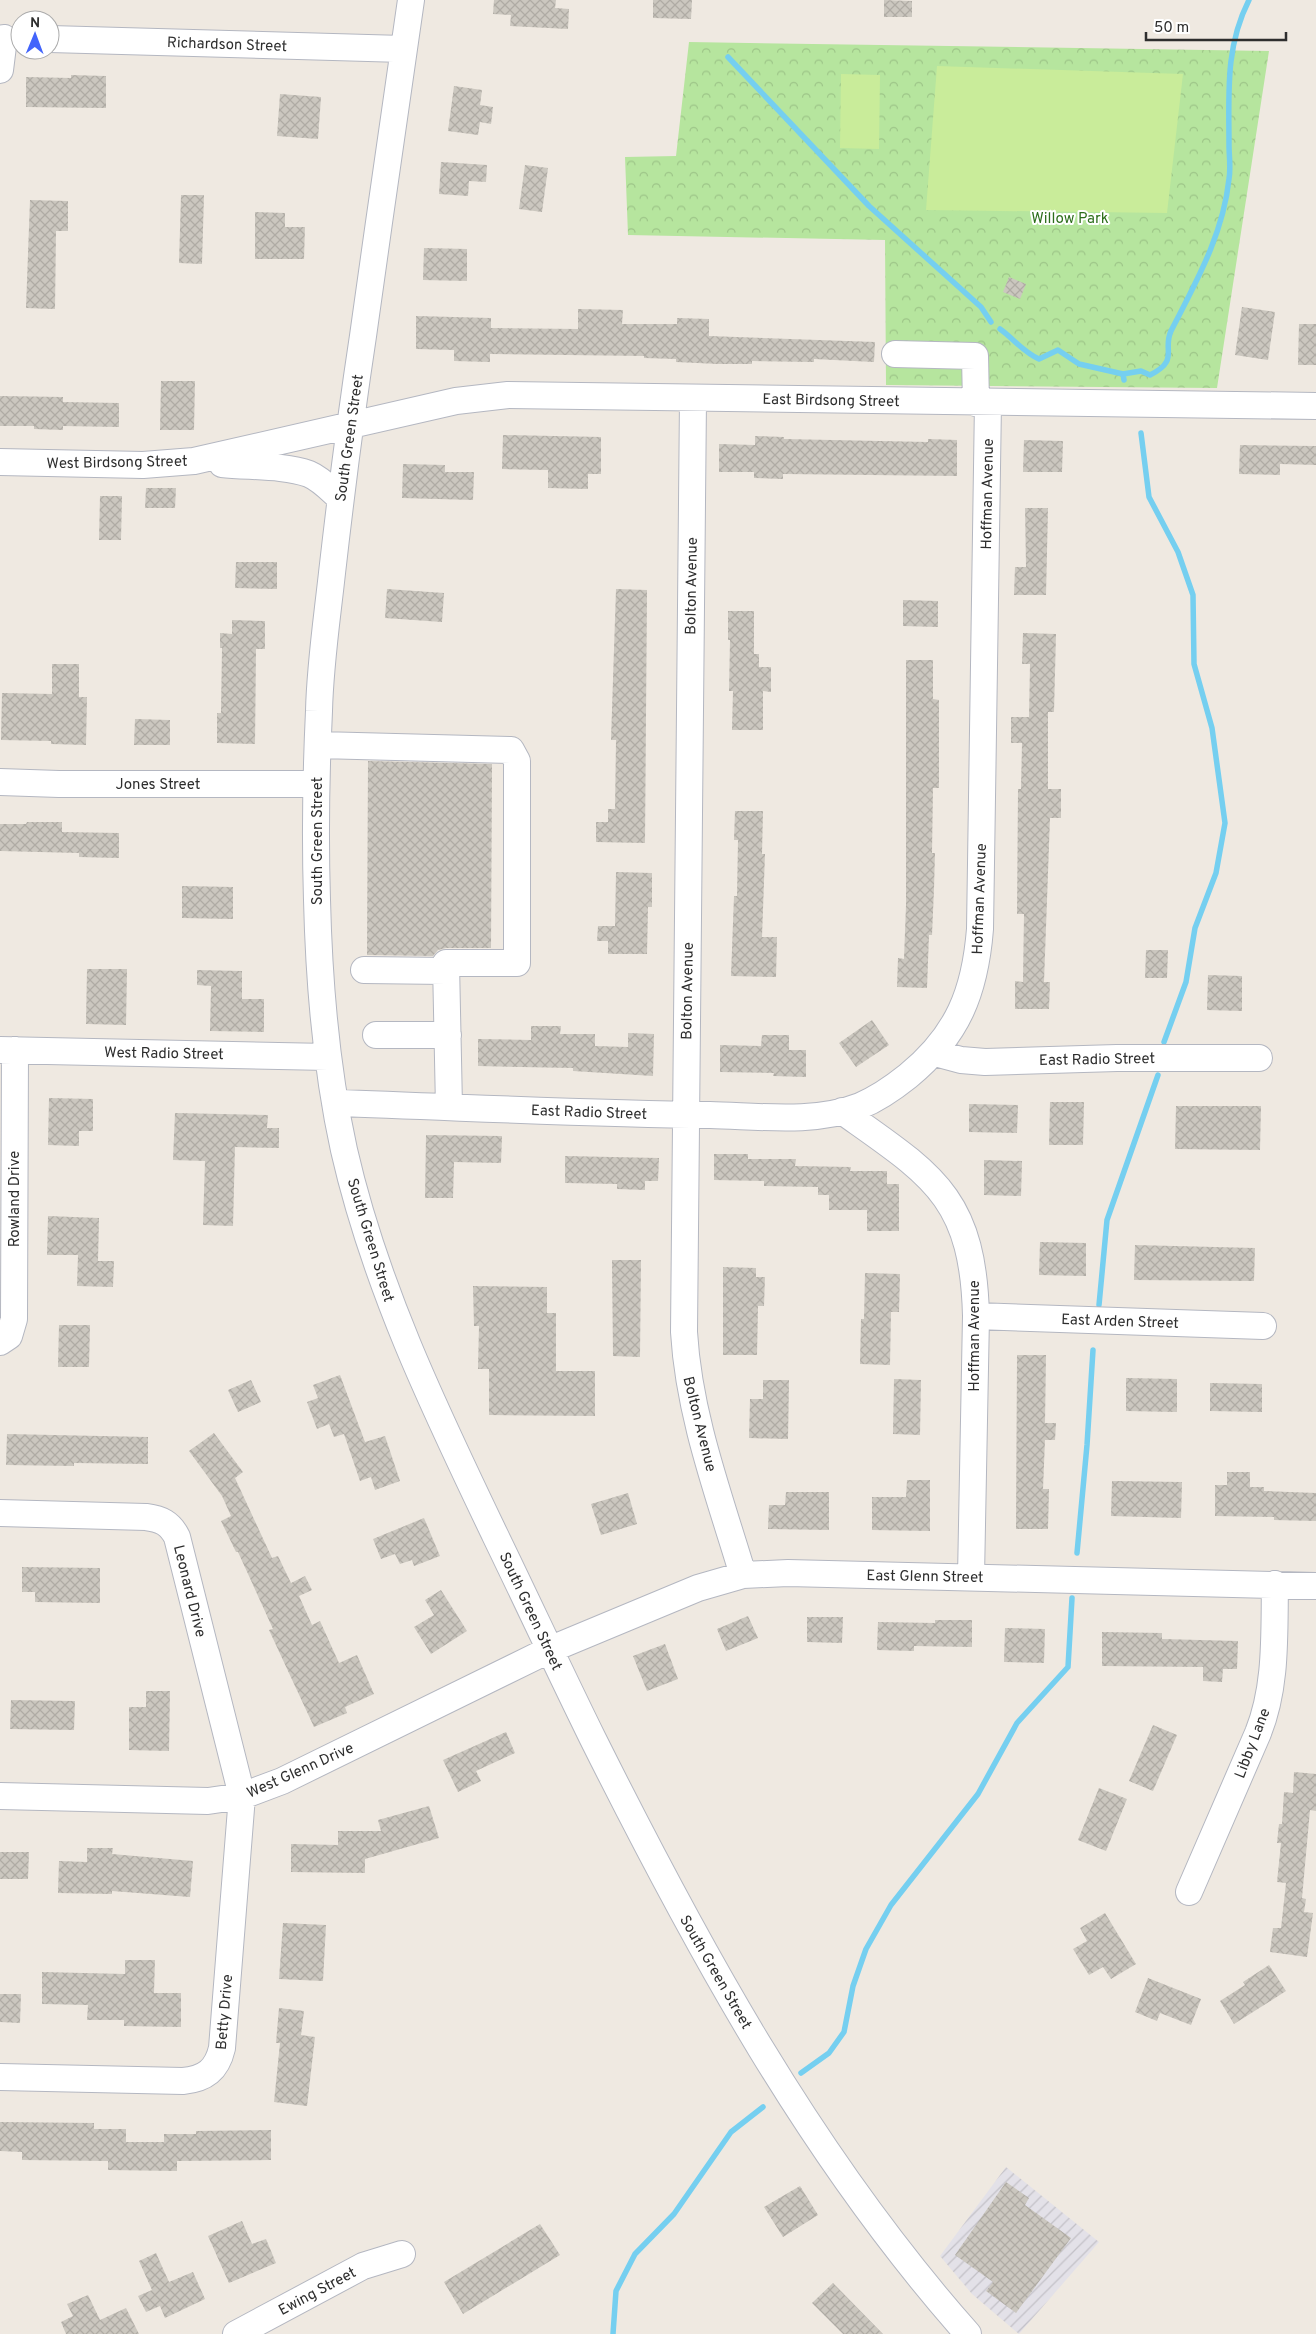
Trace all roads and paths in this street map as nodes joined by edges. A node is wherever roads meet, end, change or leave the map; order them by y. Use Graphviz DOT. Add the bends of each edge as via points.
graph roads {
  1 [pos="411,0"];
  2 [pos="8,38"];
  3 [pos="60,39"];
  4 [pos="403,49"];
  5 [pos="0,70"];
  6 [pos="895,354"];
  7 [pos="693,398"];
  8 [pos="982,402"];
  9 [pos="1316,406"];
  10 [pos="349,427"];
  11 [pos="194,461"];
  12 [pos="0,462"];
  13 [pos="340,498"];
  14 [pos="319,745"];
  15 [pos="0,782"];
  16 [pos="316,784"];
  17 [pos="364,970"];
  18 [pos="446,971"];
  19 [pos="376,1035"];
  20 [pos="448,1035"];
  21 [pos="7,1050"];
  22 [pos="935,1052"];
  23 [pos="328,1057"];
  24 [pos="1259,1058"];
  25 [pos="335,1103"];
  26 [pos="449,1107"];
  27 [pos="842,1111"];
  28 [pos="686,1115"];
  29 [pos="976,1316"];
  30 [pos="1264,1326"];
  31 [pos="0,1342"];
  32 [pos="0,1513"];
  33 [pos="743,1575"];
  34 [pos="971,1577"];
  35 [pos="1275,1584"];
  36 [pos="1316,1586"];
  37 [pos="549,1650"];
  38 [pos="0,1796"];
  39 [pos="242,1796"];
  40 [pos="1189,1892"];
  41 [pos="0,2077"];
  42 [pos="402,2254"];
  43 [pos="236,2334"];
  44 [pos="968,2334"];
  1 -- 4 [label="street, South Green Street"];
  2 -- 5 [label="street"];
  3 -- 4 [label="street, Richardson Street"];
  4 -- 10 [label="street, South Green Street"];
  6 -- 8 [label="street, Hoffman Avenue" via="975,356"];
  7 -- 8 [label="street, East Birdsong Street"];
  7 -- 10 [label="street, East Birdsong Street" via="494,396 456,401"];
  7 -- 28 [label="street, Bolton Avenue"];
  8 -- 9 [label="street, East Birdsong Street"];
  8 -- 22 [label="street, Hoffman Avenue" via="980,919 972,984 949,1035"];
  10 -- 11 [label="street, West Birdsong Street"];
  10 -- 13 [label="street, South Green Street"];
  11 -- 12 [label="street, West Birdsong Street" via="143,465"];
  11 -- 13 [label="street" via="308,474"];
  13 -- 14 [label="street, South Green Street" via="318,711"];
  14 -- 16 [label="street, South Green Street"];
  14 -- 18 [label="street" via="510,750 517,761 517,963 446,963"];
  15 -- 16 [label="street, Jones Street"];
  16 -- 23 [label="street, South Green Street" via="318,927"];
  17 -- 18 [label="street"];
  18 -- 20 [label="street"];
  19 -- 20 [label="street"];
  20 -- 26 [label="street"];
  21 -- 23 [label="street, West Radio Street"];
  21 -- 31 [label="street, Rowland Drive" via="14,1319 9,1336"];
  22 -- 24 [label="street, East Radio Street" via="954,1059 985,1062"];
  22 -- 27 [label="street, Hoffman Avenue" via="886,1092"];
  23 -- 25 [label="street, South Green Street"];
  25 -- 26 [label="street, East Radio Street"];
  25 -- 37 [label="street, South Green Street" via="358,1206 389,1301 455,1452"];
  26 -- 28 [label="street, East Radio Street"];
  27 -- 28 [label="street, East Radio Street" via="804,1116"];
  27 -- 29 [label="street, Hoffman Avenue" via="924,1171 947,1198 959,1220 969,1252"];
  28 -- 33 [label="street, Bolton Avenue" via="686,1364 698,1428"];
  29 -- 30 [label="street, East Arden Street"];
  29 -- 34 [label="street, Hoffman Avenue"];
  32 -- 39 [label="street, Leonard Drive" via="146,1517 160,1519 170,1526 177,1537"];
  33 -- 34 [label="street, East Glenn Street"];
  33 -- 37 [label="street, East Glenn Street" via="704,1586"];
  34 -- 35 [label="street, East Glenn Street"];
  35 -- 36 [label="street, East Glenn Street"];
  35 -- 40 [label="street, Libby Lane" via="1273,1670 1267,1706"];
  37 -- 39 [label="street, West Glenn Drive" via="282,1781"];
  37 -- 44 [label="street, South Green Street" via="665,1881 736,2008 830,2157 888,2236"];
  38 -- 39 [label="street, West Glenn Drive" via="198,1801"];
  39 -- 41 [label="street, Betty Drive" via="222,2048 214,2069 202,2078 184,2081"];
  42 -- 43 [label="street, Ewing Street" via="363,2266"];
}
